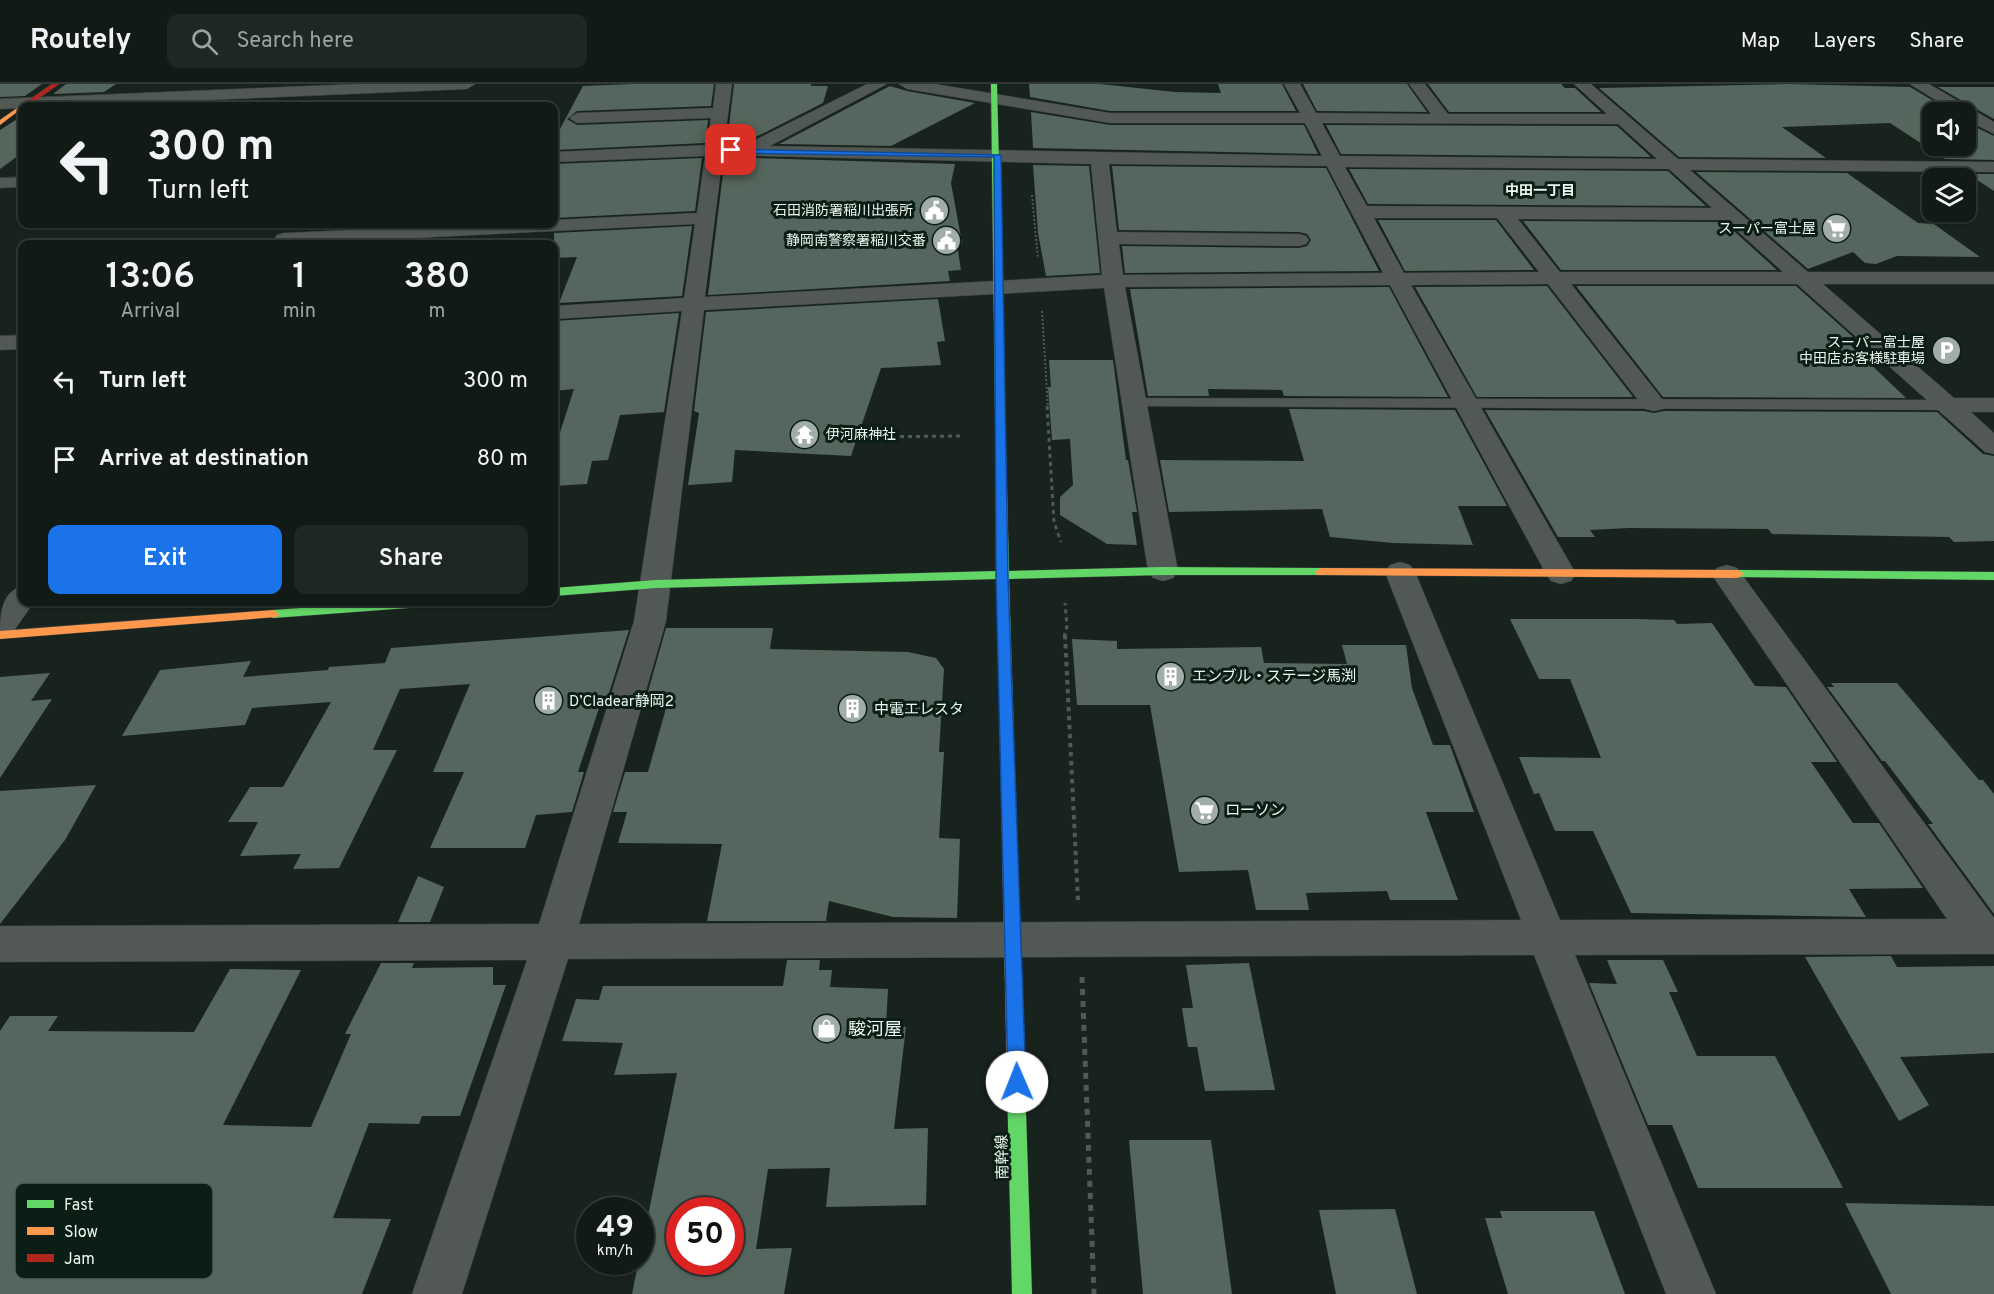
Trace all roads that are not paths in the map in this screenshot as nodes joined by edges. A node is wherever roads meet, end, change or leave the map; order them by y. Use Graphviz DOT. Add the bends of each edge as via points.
graph roads {
  1 [pos="56,84"];
  2 [pos="467,84"];
  3 [pos="879,84"];
  4 [pos="907,84"];
  5 [pos="1292,84"];
  6 [pos="1417,84"];
  7 [pos="1582,84"];
  8 [pos="1918,84"];
  9 [pos="403,85"];
  10 [pos="994,91"];
  11 [pos="722,99"];
  12 [pos="29,102"];
  13 [pos="82,102"];
  14 [pos="390,102"];
  15 [pos="0,104"];
  16 [pos="18,105"];
  17 [pos="18,110"];
  18 [pos="1310,117"];
  19 [pos="577,118"];
  20 [pos="1443,118"];
  21 [pos="1622,119"];
  22 [pos="0,123"];
  23 [pos="1994,129"];
  24 [pos="731,150"];
  25 [pos="998,155"];
  26 [pos="558,157"];
  27 [pos="1099,159"];
  28 [pos="1333,162"];
  29 [pos="1675,165"];
  30 [pos="1994,166"];
  31 [pos="18,182"];
  32 [pos="0,183"];
  33 [pos="1360,212"];
  34 [pos="1503,213"];
  35 [pos="1731,214"];
  36 [pos="705,218"];
  37 [pos="287,236"];
  38 [pos="442,238"];
  39 [pos="1107,238"];
  40 [pos="1299,240"];
  41 [pos="1551,278"];
  42 [pos="1805,278"];
  43 [pos="1994,278"];
  44 [pos="1397,280"];
  45 [pos="1113,281"];
  46 [pos="1001,285"];
  47 [pos="695,303"];
  48 [pos="558,312"];
  49 [pos="18,342"];
  50 [pos="0,343"];
  51 [pos="1132,403"];
  52 [pos="1464,403"];
  53 [pos="1654,404"];
  54 [pos="1948,405"];
  55 [pos="1994,405"];
  56 [pos="1994,446"];
  57 [pos="1163,571"];
  58 [pos="1400,573"];
  59 [pos="1561,574"];
  60 [pos="1727,575"];
  61 [pos="1994,576"];
  62 [pos="1002,577"];
  63 [pos="656,585"];
  64 [pos="558,592"];
  65 [pos="18,602"];
  66 [pos="382,606"];
  67 [pos="0,627"];
  68 [pos="0,635"];
  69 [pos="1988,936"];
  70 [pos="1547,939"];
  71 [pos="554,940"];
  72 [pos="1013,941"];
  73 [pos="0,944"];
  74 [pos="437,1294"];
  75 [pos="1023,1294"];
  76 [pos="1691,1294"];
  1 -- 12 [label="street"];
  2 -- 9 [label="street"];
  3 -- 24 [label="street"];
  4 -- 10 [label="street"];
  5 -- 18 [label="street"];
  6 -- 20 [label="street"];
  7 -- 21 [label="street"];
  8 -- 23 [label="street"];
  9 -- 13 [label="street"];
  9 -- 14 [label="street"];
  10 -- 18 [label="street" via="1110,118"];
  10 -- 25 [label="street, 南幹線"];
  11 -- 19 [label="street"];
  11 -- 24 [label="street"];
  15 -- 16 [label="street"];
  17 -- 22 [label="street"];
  18 -- 20 [label="street"];
  18 -- 28 [label="street"];
  20 -- 21 [label="street"];
  21 -- 29 [label="street"];
  24 -- 25 [label="street"];
  24 -- 26 [label="street"];
  24 -- 36 [label="street"];
  25 -- 27 [label="street"];
  25 -- 46 [label="street, 南幹線"];
  27 -- 28 [label="street"];
  27 -- 39 [label="street"];
  28 -- 29 [label="street"];
  28 -- 33 [label="street"];
  29 -- 30 [label="street"];
  29 -- 35 [label="street"];
  31 -- 32 [label="street"];
  33 -- 34 [label="street"];
  33 -- 44 [label="street"];
  34 -- 35 [label="street"];
  34 -- 41 [label="street"];
  35 -- 42 [label="street"];
  36 -- 38 [label="street"];
  36 -- 47 [label="street"];
  37 -- 38 [label="street"];
  39 -- 40 [label="street"];
  39 -- 45 [label="street"];
  41 -- 42 [label="street"];
  41 -- 44 [label="street"];
  41 -- 53 [label="street"];
  42 -- 43 [label="street"];
  42 -- 54 [label="street"];
  44 -- 45 [label="street"];
  44 -- 52 [label="street"];
  45 -- 46 [label="street"];
  45 -- 51 [label="street"];
  46 -- 47 [label="street"];
  46 -- 62 [label="street, 南幹線"];
  47 -- 48 [label="street"];
  47 -- 63 [label="street"];
  49 -- 50 [label="street"];
  51 -- 52 [label="lane"];
  51 -- 57 [label="street"];
  52 -- 53 [label="lane"];
  52 -- 59 [label="street"];
  53 -- 54 [label="lane"];
  54 -- 55 [label="street"];
  54 -- 56 [label="street"];
  57 -- 58 [label="street"];
  57 -- 62 [label="street"];
  58 -- 59 [label="street"];
  58 -- 70 [label="street"];
  59 -- 60 [label="street"];
  60 -- 61 [label="street"];
  60 -- 69 [label="street"];
  62 -- 63 [label="street"];
  62 -- 72 [label="street, 南幹線"];
  63 -- 64 [label="street"];
  63 -- 71 [label="street" via="650,621"];
  65 -- 67 [label="street"];
  66 -- 68 [label="street"];
  69 -- 70 [label="street"];
  70 -- 72 [label="street"];
  70 -- 76 [label="street"];
  71 -- 72 [label="street"];
  71 -- 73 [label="street"];
  71 -- 74 [label="street"];
  72 -- 75 [label="street, 南幹線"];
}
